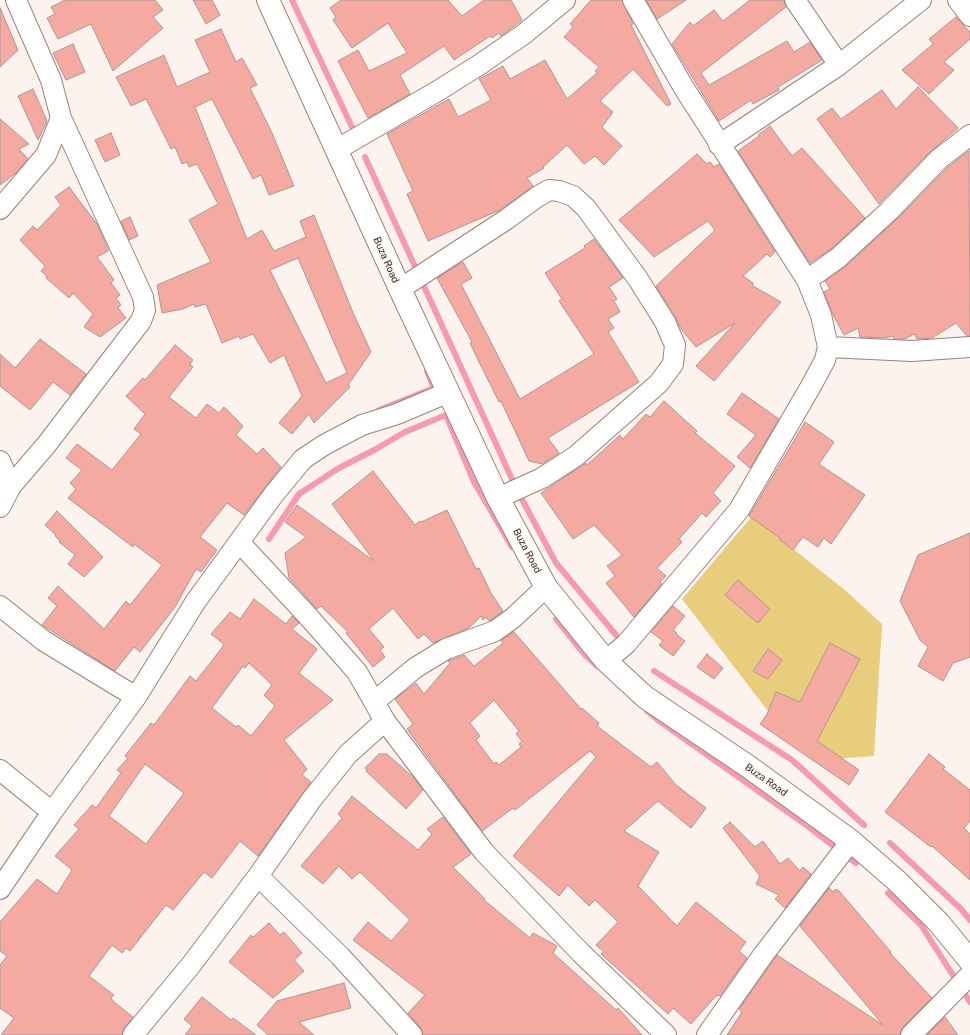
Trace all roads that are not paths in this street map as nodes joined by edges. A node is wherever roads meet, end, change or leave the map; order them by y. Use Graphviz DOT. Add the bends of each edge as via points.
graph roads {
  1 [pos="16,0"];
  2 [pos="268,0"];
  3 [pos="565,0"];
  4 [pos="633,0"];
  5 [pos="795,0"];
  6 [pos="922,0"];
  7 [pos="958,0"];
  8 [pos="970,16"];
  9 [pos="839,65"];
  10 [pos="61,118"];
  11 [pos="970,136"];
  12 [pos="719,144"];
  13 [pos="336,150"];
  14 [pos="0,209"];
  15 [pos="807,280"];
  16 [pos="400,289"];
  17 [pos="828,347"];
  18 [pos="970,347"];
  19 [pos="449,392"];
  20 [pos="0,461"];
  21 [pos="12,486"];
  22 [pos="498,498"];
  23 [pos="0,507"];
  24 [pos="239,542"];
  25 [pos="546,587"];
  26 [pos="0,606"];
  27 [pos="606,661"];
  28 [pos="136,698"];
  29 [pos="374,702"];
  30 [pos="385,721"];
  31 [pos="0,770"];
  32 [pos="52,812"];
  33 [pos="851,842"];
  34 [pos="258,876"];
  35 [pos="0,889"];
  36 [pos="970,961"];
  37 [pos="970,975"];
  38 [pos="134,1035"];
  39 [pos="412,1035"];
  40 [pos="666,1035"];
  41 [pos="707,1035"];
  42 [pos="911,1035"];
  1 -- 10 [label="street" via="51,80"];
  2 -- 13 [label="main road, Buza Road"];
  3 -- 13 [label="street" via="524,34 479,65"];
  4 -- 12 [label="street"];
  5 -- 9 [label="street"];
  6 -- 9 [label="street"];
  7 -- 8 [label="street"];
  9 -- 12 [label="street"];
  10 -- 14 [label="street" via="46,155"];
  10 -- 21 [label="street" via="143,298 145,310 141,322"];
  11 -- 15 [label="street" via="939,158 889,211 838,258"];
  12 -- 15 [label="street"];
  13 -- 16 [label="main road, Buza Road"];
  15 -- 17 [label="street" via="821,315"];
  16 -- 19 [label="main road, Buza Road"];
  16 -- 22 [label="street" via="507,220 537,197 549,190 559,191 573,196 586,208 638,279 665,322 674,345 673,364 659,383 576,456 542,478"];
  17 -- 18 [label="street" via="912,352"];
  17 -- 27 [label="street" via="825,360 811,386 739,510 631,638"];
  19 -- 22 [label="main road, Buza Road"];
  19 -- 24 [label="street" via="362,426 303,459"];
  20 -- 21 [label="street"];
  21 -- 23 [label="street"];
  22 -- 25 [label="main road, Buza Road"];
  24 -- 28 [label="street" via="196,601"];
  24 -- 29 [label="street" via="356,672"];
  25 -- 27 [label="main road, Buza Road"];
  25 -- 29 [label="street" via="495,631 446,649 415,668"];
  26 -- 28 [label="street" via="44,641"];
  27 -- 33 [label="main road, Buza Road" via="645,697 749,767"];
  28 -- 32 [label="street"];
  29 -- 30 [label="street"];
  30 -- 34 [label="street" via="348,754 312,799"];
  30 -- 40 [label="street" via="484,852 580,953"];
  31 -- 32 [label="street"];
  32 -- 35 [label="street"];
  33 -- 36 [label="main road, Buza Road" via="897,881 939,923"];
  33 -- 41 [label="street" via="763,955"];
  34 -- 38 [label="street"];
  34 -- 39 [label="street" via="340,956"];
  37 -- 42 [label="street"];
}
